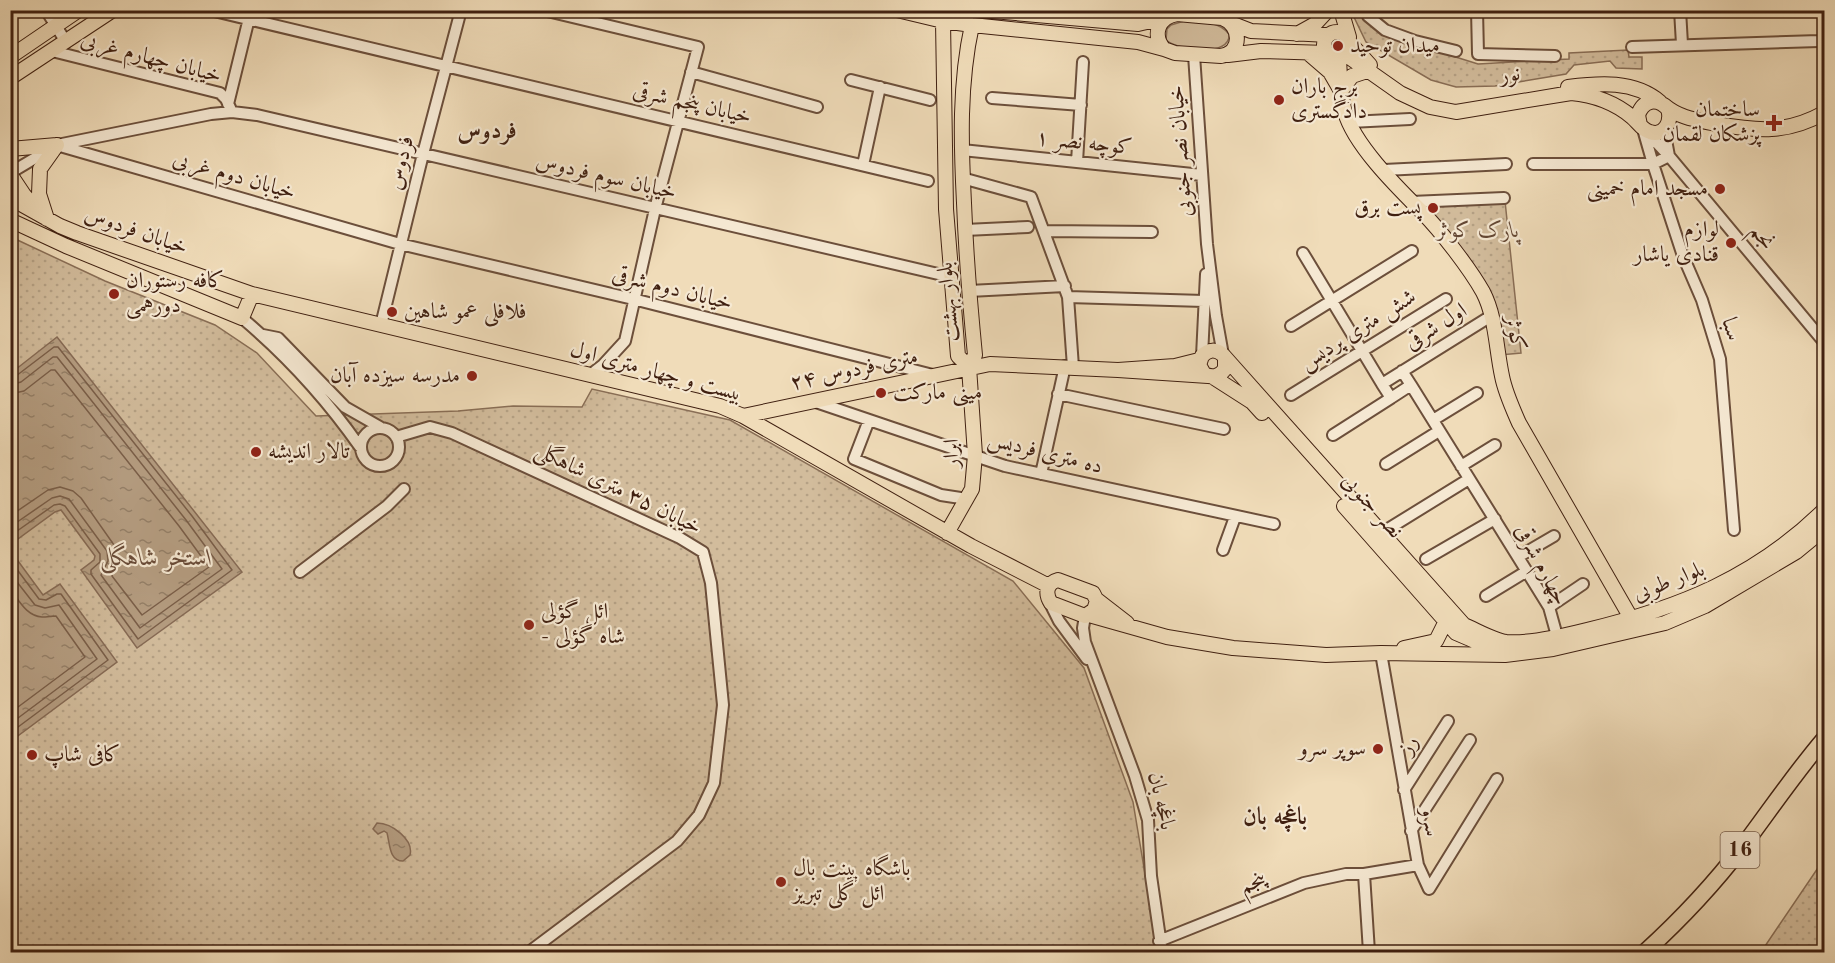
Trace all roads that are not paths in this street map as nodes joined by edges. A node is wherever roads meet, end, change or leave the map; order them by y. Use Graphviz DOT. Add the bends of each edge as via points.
graph roads {
  1 [pos="46,10"];
  2 [pos="79,10"];
  3 [pos="113,10"];
  4 [pos="210,10"];
  5 [pos="461,10"];
  6 [pos="543,10"];
  7 [pos="897,10"];
  8 [pos="981,10"];
  9 [pos="1328,10"];
  10 [pos="1339,10"];
  11 [pos="1367,10"];
  12 [pos="1477,10"];
  13 [pos="1680,10"];
  14 [pos="1014,12"];
  15 [pos="1201,13"];
  16 [pos="250,15"];
  17 [pos="1164,18"];
  18 [pos="944,21"];
  19 [pos="1233,24"];
  20 [pos="972,25"];
  21 [pos="55,26"];
  22 [pos="1331,33"];
  23 [pos="1298,34"];
  24 [pos="1824,39"];
  25 [pos="944,40"];
  26 [pos="969,40"];
  27 [pos="66,42"];
  28 [pos="1682,44"];
  29 [pos="1632,47"];
  30 [pos="1164,49"];
  31 [pos="1342,49"];
  32 [pos="52,51"];
  33 [pos="1456,51"];
  34 [pos="1308,52"];
  35 [pos="1194,55"];
  36 [pos="1228,55"];
  37 [pos="1556,56"];
  38 [pos="10,57"];
  39 [pos="1083,62"];
  40 [pos="447,65"];
  41 [pos="1369,68"];
  42 [pos="691,72"];
  43 [pos="10,78"];
  44 [pos="851,80"];
  45 [pos="880,87"];
  46 [pos="1341,91"];
  47 [pos="992,99"];
  48 [pos="930,100"];
  49 [pos="1662,104"];
  50 [pos="1081,105"];
  51 [pos="817,107"];
  52 [pos="230,108"];
  53 [pos="1824,113"];
  54 [pos="1410,119"];
  55 [pos="1824,119"];
  56 [pos="677,121"];
  57 [pos="1350,122"];
  58 [pos="1667,127"];
  59 [pos="1643,128"];
  60 [pos="57,145"];
  61 [pos="10,149"];
  62 [pos="962,150"];
  63 [pos="423,154"];
  64 [pos="1669,156"];
  65 [pos="1077,162"];
  66 [pos="1506,164"];
  67 [pos="1533,164"];
  68 [pos="1653,164"];
  69 [pos="863,165"];
  70 [pos="1384,170"];
  71 [pos="10,174"];
  72 [pos="1202,175"];
  73 [pos="962,178"];
  74 [pos="928,181"];
  75 [pos="10,198"];
  76 [pos="1504,198"];
  77 [pos="1411,202"];
  78 [pos="655,209"];
  79 [pos="47,219"];
  80 [pos="10,220"];
  81 [pos="1028,226"];
  82 [pos="965,230"];
  83 [pos="1044,231"];
  84 [pos="1152,232"];
  85 [pos="400,244"];
  86 [pos="1207,244"];
  87 [pos="1412,251"];
  88 [pos="1303,253"];
  89 [pos="951,278"];
  90 [pos="969,291"];
  91 [pos="1066,292"];
  92 [pos="252,294"];
  93 [pos="633,299"];
  94 [pos="1446,299"];
  95 [pos="1204,301"];
  96 [pos="1331,301"];
  97 [pos="1491,316"];
  98 [pos="242,318"];
  99 [pos="381,325"];
  100 [pos="1291,326"];
  101 [pos="263,335"];
  102 [pos="1824,342"];
  103 [pos="1361,351"];
  104 [pos="1224,357"];
  105 [pos="1201,358"];
  106 [pos="969,367"];
  107 [pos="1069,367"];
  108 [pos="1118,370"];
  109 [pos="1402,371"];
  110 [pos="590,375"];
  111 [pos="933,375"];
  112 [pos="1210,377"];
  113 [pos="1382,384"];
  114 [pos="1411,385"];
  115 [pos="1477,393"];
  116 [pos="1058,394"];
  117 [pos="1291,395"];
  118 [pos="1390,398"];
  119 [pos="812,401"];
  120 [pos="743,416"];
  121 [pos="869,420"];
  122 [pos="1433,420"];
  123 [pos="380,427"];
  124 [pos="1224,429"];
  125 [pos="1439,431"];
  126 [pos="1333,435"];
  127 [pos="396,437"];
  128 [pos="1495,445"];
  129 [pos="360,447"];
  130 [pos="975,455"];
  131 [pos="1386,464"];
  132 [pos="1461,466"];
  133 [pos="1041,474"];
  134 [pos="1469,478"];
  135 [pos="404,489"];
  136 [pos="967,499"];
  137 [pos="1824,510"];
  138 [pos="1493,516"];
  139 [pos="1235,517"];
  140 [pos="1274,524"];
  141 [pos="1388,529"];
  142 [pos="1824,529"];
  143 [pos="1734,530"];
  144 [pos="947,532"];
  145 [pos="1554,536"];
  146 [pos="1223,550"];
  147 [pos="1518,557"];
  148 [pos="1426,559"];
  149 [pos="1527,571"];
  150 [pos="300,572"];
  151 [pos="1583,584"];
  152 [pos="1048,593"];
  153 [pos="1486,596"];
  154 [pos="1096,599"];
  155 [pos="1549,607"];
  156 [pos="1087,616"];
  157 [pos="1446,621"];
  158 [pos="1635,625"];
  159 [pos="1133,628"];
  160 [pos="1557,636"];
  161 [pos="1505,648"];
  162 [pos="1381,653"];
  163 [pos="1093,666"];
  164 [pos="1448,721"];
  165 [pos="1824,739"];
  166 [pos="1470,740"];
  167 [pos="1497,779"];
  168 [pos="1404,790"];
  169 [pos="1411,831"];
  170 [pos="1418,866"];
  171 [pos="1364,874"];
  172 [pos="1159,940"];
  173 [pos="529,952"];
  174 [pos="1162,952"];
  175 [pos="1369,952"];
  176 [pos="1646,952"];
  1 -- 21 [label="street"];
  2 -- 21 [label="main road"];
  3 -- 27 [label="main road"];
  4 -- 16 [label="street, خیابان پنجم شرقی"];
  5 -- 40 [label="street, فردوس"];
  6 -- 42 [label="street" via="698,47"];
  7 -- 18 [label="main road"];
  8 -- 14 [label="main road"];
  9 -- 23 [label="main road"];
  10 -- 22 [label="main road"];
  10 -- 31 [label="main road"];
  11 -- 33 [label="street" via="1368,16 1385,30"];
  12 -- 37 [label="street" via="1478,54"];
  13 -- 28 [label="street"];
  14 -- 17 [label="main road" via="1138,24"];
  15 -- 17 [label="main road"];
  15 -- 19 [label="main road"];
  16 -- 40 [label="street, خیابان پنجم شرقی"];
  16 -- 52 [label="street"];
  17 -- 30 [label="main road" via="1158,30"];
  18 -- 20 [label="main road"];
  18 -- 25 [label="main road, بلوار بهشت"];
  19 -- 23 [label="main road" via="1251,31"];
  19 -- 36 [label="main road" via="1238,38"];
  20 -- 26 [label="main road, بلوار بهشت"];
  20 -- 30 [label="main road" via="1138,42"];
  21 -- 27 [label="street"];
  21 -- 38 [label="main road"];
  22 -- 23 [label="main road"];
  22 -- 31 [label="main road" via="1345,33"];
  22 -- 31 [label="main road" via="1324,46"];
  24 -- 28 [label="street"];
  25 -- 26 [label="main road" via="953,31 960,31"];
  25 -- 89 [label="main road, بلوار بهشت"];
  26 -- 62 [label="main road, بلوار بهشت" via="963,84"];
  27 -- 32 [label="main road"];
  28 -- 29 [label="street"];
  30 -- 35 [label="main road"];
  31 -- 34 [label="main road"];
  31 -- 41 [label="main road"];
  31 -- 46 [label="main road, کوثر"];
  32 -- 43 [label="main road"];
  32 -- 52 [label="street, خیابان چهارم غربی" via="220,93"];
  34 -- 36 [label="main road" via="1250,51"];
  34 -- 46 [label="main road" via="1330,72"];
  35 -- 36 [label="main road"];
  35 -- 72 [label="street, خیابان نصر جنوبی"];
  39 -- 50 [label="street"];
  40 -- 56 [label="street, خیابان پنجم شرقی"];
  40 -- 63 [label="street, فردوس"];
  41 -- 46 [label="main road" via="1352,76"];
  41 -- 49 [label="main road, نور" via="1423,95 1455,104 1594,83 1633,88"];
  41 -- 59 [label="main road, نور" via="1400,93 1430,107 1456,112 1571,93 1607,101"];
  42 -- 51 [label="street"];
  42 -- 56 [label="street"];
  44 -- 45 [label="street"];
  45 -- 48 [label="street"];
  45 -- 69 [label="street"];
  46 -- 57 [label="main road, کوثر"];
  47 -- 50 [label="street"];
  49 -- 53 [label="main road, نور" via="1683,117 1752,130 1791,127"];
  49 -- 58 [label="main road" via="1670,115"];
  49 -- 59 [label="main road" via="1650,102 1642,107 1638,115"];
  50 -- 65 [label="street"];
  52 -- 60 [label="street, خیابان سوم فردوس"];
  52 -- 63 [label="street, خیابان سوم فردوس"];
  54 -- 57 [label="street"];
  55 -- 58 [label="main road" via="1801,131 1764,138 1682,122"];
  56 -- 69 [label="street, خیابان پنجم شرقی"];
  56 -- 78 [label="street"];
  57 -- 70 [label="main road, کوثر" via="1364,147"];
  58 -- 59 [label="main road" via="1659,132"];
  58 -- 64 [label="street"];
  59 -- 64 [label="street, نجم"];
  59 -- 68 [label="street, سبا"];
  60 -- 61 [label="main road"];
  60 -- 71 [label="street, خیابان سوم فردوس"];
  60 -- 79 [label="main road" via="40,169 39,194"];
  60 -- 85 [label="street, خیابان دوم غربی"];
  62 -- 65 [label="street, کوچه نصر ۱"];
  62 -- 73 [label="main road, بلوار بهشت"];
  63 -- 78 [label="street, خیابان سوم فردوس"];
  63 -- 85 [label="street, فردوس"];
  64 -- 68 [label="street"];
  64 -- 102 [label="street, نجم"];
  65 -- 72 [label="street, کوچه نصر ۱"];
  66 -- 70 [label="street"];
  67 -- 68 [label="street"];
  68 -- 143 [label="street, سبا" via="1720,359"];
  69 -- 74 [label="street, خیابان پنجم شرقی"];
  70 -- 77 [label="main road, کوثر"];
  71 -- 79 [label="main road"];
  72 -- 86 [label="street, خیابان نصر جنوبی"];
  73 -- 82 [label="main road, بلوار بهشت"];
  73 -- 83 [label="street" via="1030,197"];
  75 -- 79 [label="main road, خیابان فردوس"];
  76 -- 77 [label="street"];
  77 -- 97 [label="main road, کوثر" via="1467,267"];
  78 -- 89 [label="street, خیابان سوم فردوس"];
  78 -- 93 [label="street"];
  79 -- 92 [label="main road, خیابان فردوس"];
  80 -- 98 [label="main road, خیابان فردوس"];
  81 -- 82 [label="street"];
  82 -- 90 [label="main road, بلوار بهشت"];
  83 -- 84 [label="street"];
  83 -- 91 [label="street"];
  85 -- 93 [label="street, خیابان دوم شرقی"];
  85 -- 99 [label="street, فردوس"];
  86 -- 95 [label="street, خیابان نصر جنوبی"];
  86 -- 104 [label="street, خیابان نصر جنوبی"];
  87 -- 96 [label="street"];
  88 -- 96 [label="street"];
  89 -- 106 [label="main road, بلوار بهشت" via="958,357"];
  90 -- 91 [label="street"];
  90 -- 106 [label="main road, بلوار بهشت" via="975,354"];
  91 -- 95 [label="street"];
  91 -- 107 [label="street"];
  92 -- 98 [label="main road"];
  92 -- 99 [label="main road, بیست و چهار متری اول"];
  93 -- 110 [label="street" via="625,340"];
  93 -- 111 [label="street, خیابان دوم شرقی"];
  94 -- 103 [label="street, شش متری پردیس"];
  95 -- 105 [label="street, خیابان نصر جنوبی"];
  96 -- 100 [label="street"];
  96 -- 103 [label="street"];
  97 -- 109 [label="street, اول شرقی"];
  97 -- 158 [label="main road, کوثر" via="1502,378 1515,415"];
  98 -- 101 [label="street"];
  99 -- 110 [label="main road, بیست و چهار متری اول"];
  101 -- 123 [label="street" via="278,339 345,407"];
  101 -- 129 [label="street" via="340,417"];
  103 -- 113 [label="street"];
  103 -- 117 [label="street, شش متری پردیس"];
  104 -- 105 [label="main road" via="1210,350"];
  104 -- 112 [label="main road" via="1222,373"];
  104 -- 161 [label="main road, نصر جنوبی" via="1464,625"];
  105 -- 108 [label="main road, ۲۴ متری فردوس" via="1175,366"];
  105 -- 112 [label="main road" via="1201,370"];
  106 -- 107 [label="main road, ۲۴ متری فردوس"];
  106 -- 111 [label="main road, ۲۴ متری فردوس"];
  106 -- 130 [label="main road, ابرار"];
  107 -- 108 [label="main road, ۲۴ متری فردوس"];
  107 -- 116 [label="street"];
  108 -- 112 [label="main road, ۲۴ متری فردوس"];
  109 -- 113 [label="street, اول شرقی"];
  109 -- 114 [label="street"];
  110 -- 120 [label="main road, بیست و چهار متری اول" via="720,406"];
  111 -- 119 [label="main road, ۲۴ متری فردوس"];
  112 -- 157 [label="main road, نصر جنوبی" via="1252,402"];
  113 -- 118 [label="street"];
  114 -- 118 [label="street"];
  114 -- 122 [label="street"];
  115 -- 122 [label="street"];
  116 -- 124 [label="street"];
  116 -- 133 [label="street"];
  118 -- 126 [label="street"];
  119 -- 120 [label="main road, ۲۴ متری فردوس"];
  119 -- 121 [label="street, ده متری فردیس"];
  120 -- 144 [label="main road, بیست و چهار متری اول"];
  121 -- 130 [label="street, ده متری فردیس"];
  121 -- 136 [label="street" via="854,459 941,495"];
  122 -- 125 [label="street"];
  123 -- 127 [label="street"];
  123 -- 129 [label="street" via="368,431"];
  125 -- 131 [label="street"];
  125 -- 132 [label="street"];
  127 -- 129 [label="street" via="398,454 385,465 368,462"];
  127 -- 173 [label="street, خیابان ۳۵ متری شاهگلی" via="430,427 452,433 703,552 711,583 723,705 714,783 699,815 677,841"];
  128 -- 132 [label="street"];
  130 -- 133 [label="street, ده متری فردیس"];
  130 -- 136 [label="main road, ابرار" via="972,489"];
  132 -- 134 [label="street"];
  133 -- 139 [label="street, ده متری فردیس"];
  134 -- 138 [label="street"];
  134 -- 141 [label="street"];
  135 -- 150 [label="street"];
  136 -- 144 [label="main road, ابرار"];
  137 -- 158 [label="main road, بلوار طوبی" via="1775,551 1724,584"];
  138 -- 147 [label="street"];
  138 -- 148 [label="street"];
  138 -- 160 [label="street, چهارم شرقی"];
  139 -- 140 [label="street, ده متری فردیس"];
  139 -- 146 [label="street"];
  142 -- 158 [label="main road, بلوار طوبی" via="1796,552 1705,606 1665,623"];
  144 -- 152 [label="main road, بیست و چهار متری اول"];
  145 -- 147 [label="street"];
  147 -- 149 [label="street"];
  149 -- 153 [label="street"];
  149 -- 155 [label="street"];
  151 -- 155 [label="street"];
  152 -- 154 [label="main road" via="1054,581 1063,580 1089,590"];
  152 -- 156 [label="main road, بیست و چهار متری اول" via="1055,606"];
  152 -- 163 [label="street" via="1059,621"];
  154 -- 156 [label="main road" via="1096,606"];
  154 -- 159 [label="main road"];
  155 -- 160 [label="street"];
  156 -- 159 [label="main road, بیست و چهار متری اول"];
  156 -- 163 [label="street" via="1083,628"];
  157 -- 161 [label="main road, نصر جنوبی" via="1456,633"];
  157 -- 162 [label="main road" via="1436,641"];
  158 -- 160 [label="main road, بلوار طوبی"];
  158 -- 161 [label="main road, بلوار طوبی" via="1553,649"];
  159 -- 162 [label="main road" via="1233,648 1326,655"];
  160 -- 161 [label="main road, بلوار طوبی"];
  161 -- 162 [label="main road"];
  162 -- 168 [label="street, سرو"];
  163 -- 172 [label="street, باغچه بان" via="1148,820"];
  164 -- 168 [label="street, رز"];
  165 -- 176 [label="highway, 16" via="1729,862"];
  166 -- 169 [label="street"];
  167 -- 170 [label="street" via="1429,889"];
  168 -- 169 [label="street, سرو"];
  169 -- 170 [label="street, سرو"];
  170 -- 171 [label="street, سرو"];
  171 -- 172 [label="street, پنجم" via="1304,883"];
  171 -- 175 [label="street"];
  172 -- 174 [label="street, باغچه بان"];
}
